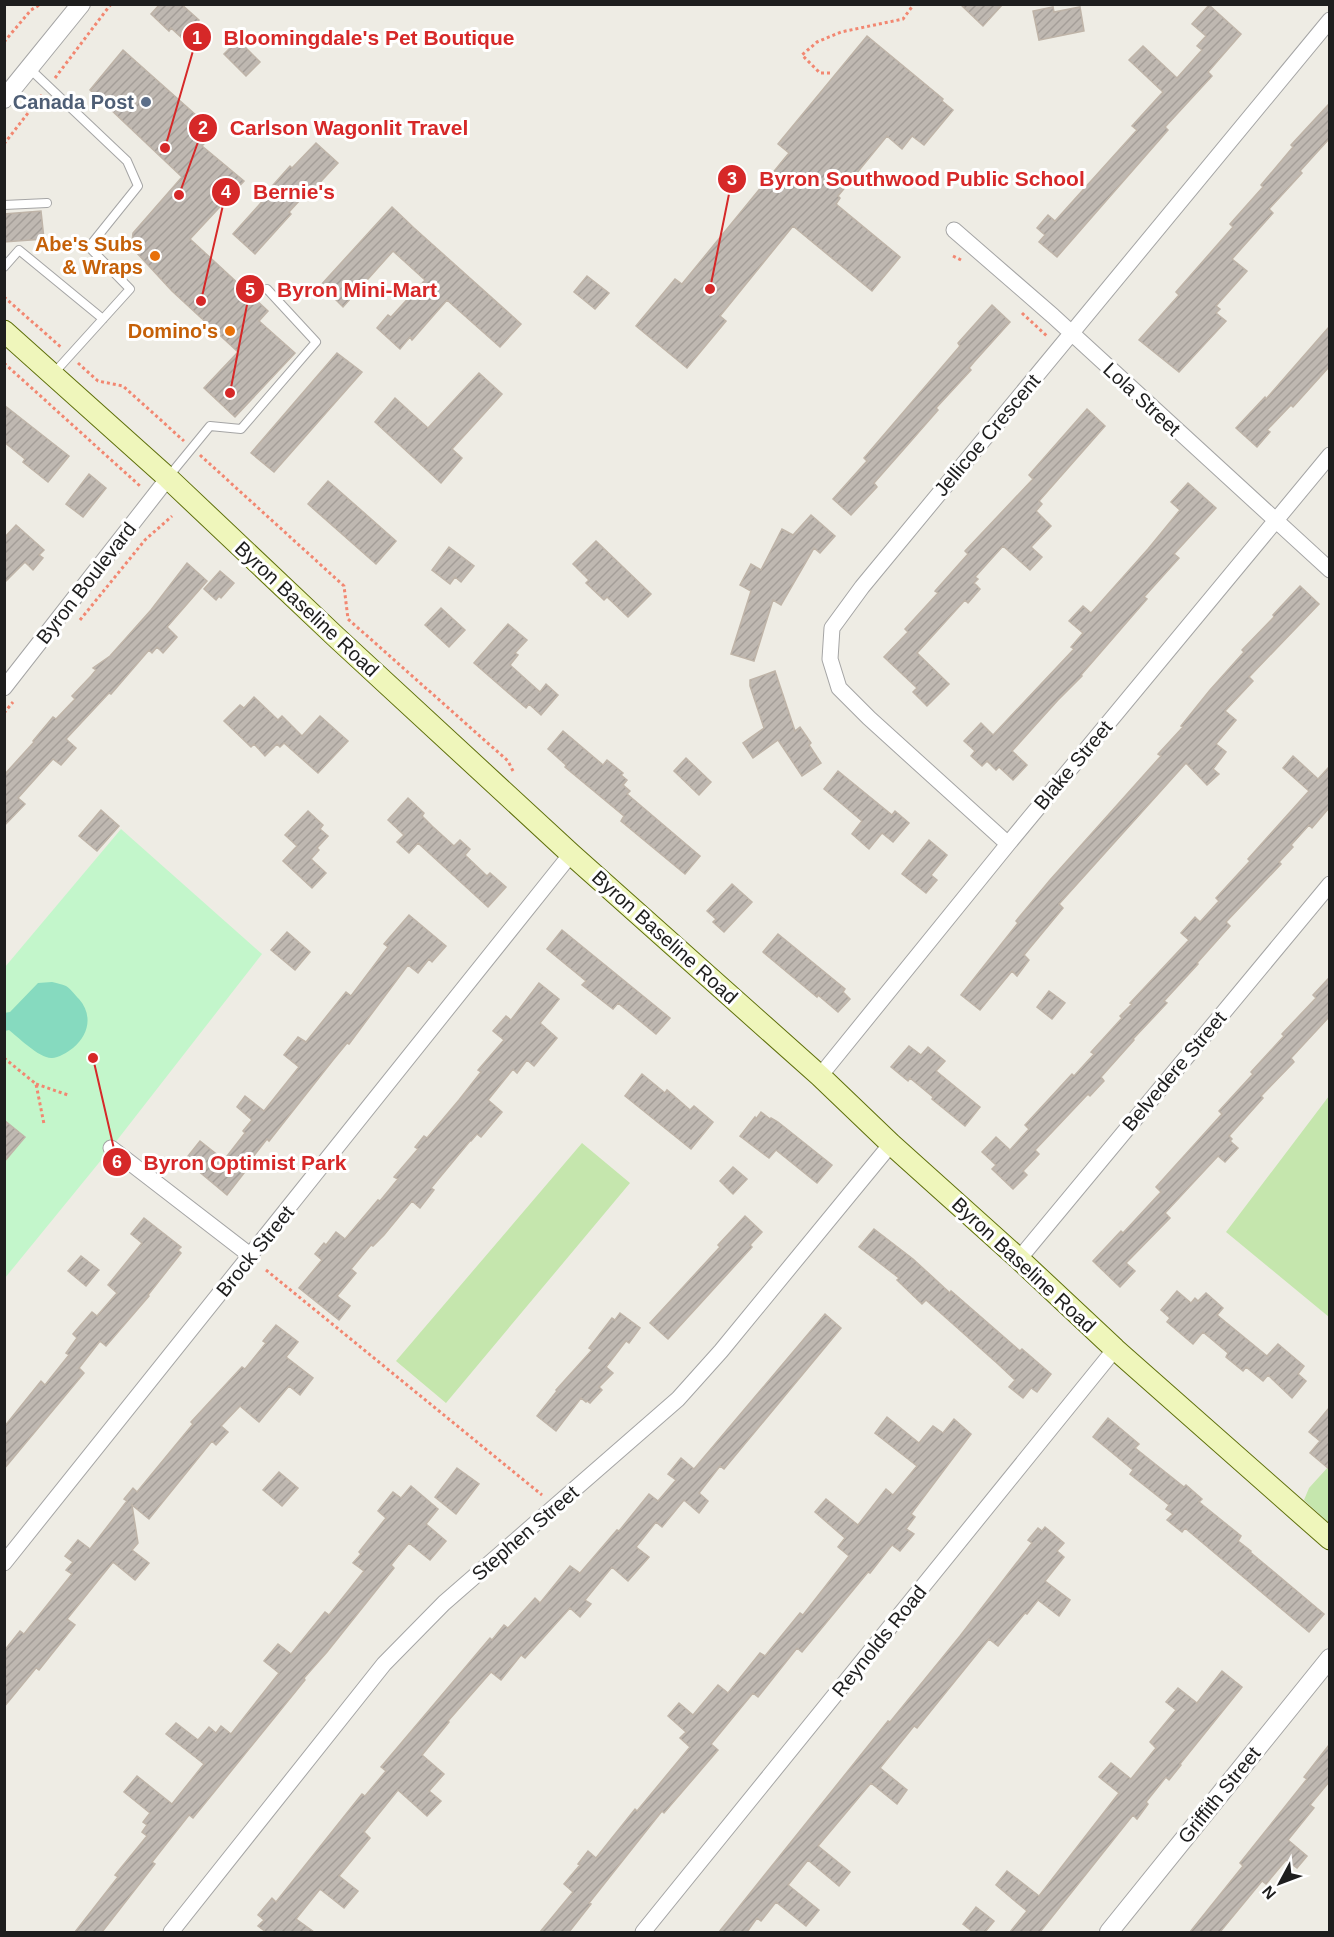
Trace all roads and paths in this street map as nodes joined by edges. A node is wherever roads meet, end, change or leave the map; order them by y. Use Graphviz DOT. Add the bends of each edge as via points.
graph roads {
  1 [pos="40,4"];
  2 [pos="81,4"];
  3 [pos="111,4"];
  4 [pos="914,4"];
  5 [pos="1329,20"];
  6 [pos="4,42"];
  7 [pos="30,69"];
  8 [pos="830,73"];
  9 [pos="48,86"];
  10 [pos="4,99"];
  11 [pos="4,144"];
  12 [pos="47,203"];
  13 [pos="4,205"];
  14 [pos="954,230"];
  15 [pos="953,256"];
  16 [pos="966,262"];
  17 [pos="4,267"];
  18 [pos="267,289"];
  19 [pos="1019,310"];
  20 [pos="103,319"];
  21 [pos="4,331"];
  22 [pos="1071,333"];
  23 [pos="1054,342"];
  24 [pos="4,363"];
  25 [pos="53,374"];
  26 [pos="1329,455"];
  27 [pos="168,478"];
  28 [pos="152,498"];
  29 [pos="172,516"];
  30 [pos="1276,522"];
  31 [pos="1329,570"];
  32 [pos="78,622"];
  33 [pos="353,623"];
  34 [pos="4,688"];
  35 [pos="19,695"];
  36 [pos="4,713"];
  37 [pos="518,781"];
  38 [pos="1008,844"];
  39 [pos="572,854"];
  40 [pos="1329,884"];
  41 [pos="4,1058"];
  42 [pos="820,1076"];
  43 [pos="36,1084"];
  44 [pos="68,1095"];
  45 [pos="44,1124"];
  46 [pos="891,1144"];
  47 [pos="111,1149"];
  48 [pos="251,1256"];
  49 [pos="1019,1259"];
  50 [pos="266,1270"];
  51 [pos="1115,1349"];
  52 [pos="543,1497"];
  53 [pos="1329,1539"];
  54 [pos="4,1563"];
  55 [pos="1329,1658"];
  56 [pos="171,1932"];
  57 [pos="643,1932"];
  58 [pos="1109,1932"];
  1 -- 6 [label="path"];
  2 -- 7 [label="street"];
  3 -- 9 [label="path"];
  4 -- 8 [label="path" via="903,19 841,32 817,42 801,55 820,73"];
  5 -- 22 [label="street, Jellicoe Crescent"];
  7 -- 9 [label="lane"];
  7 -- 10 [label="street"];
  9 -- 11 [label="path"];
  9 -- 20 [label="lane" via="127,161 138,186 89,247 130,289"];
  12 -- 13 [label="lane"];
  14 -- 22 [label="street, Lola Street"];
  15 -- 16 [label="path"];
  17 -- 20 [label="lane" via="20,250"];
  18 -- 27 [label="lane" via="316,342 241,429 210,426"];
  19 -- 23 [label="path"];
  20 -- 25 [label="lane"];
  21 -- 25 [label="main road, Byron Baseline Road"];
  22 -- 30 [label="street, Lola Street"];
  22 -- 38 [label="street, Jellicoe Crescent" via="832,628 830,659 839,688"];
  24 -- 28 [label="path"];
  25 -- 27 [label="main road, Byron Baseline Road"];
  26 -- 30 [label="street, Blake Street"];
  27 -- 28 [label="street, Byron Boulevard"];
  27 -- 39 [label="main road, Byron Baseline Road"];
  28 -- 34 [label="street, Byron Boulevard"];
  29 -- 32 [label="path" via="145,540"];
  30 -- 31 [label="street, Lola Street"];
  30 -- 38 [label="street, Blake Street"];
  33 -- 37 [label="path" via="508,761"];
  35 -- 36 [label="path"];
  38 -- 42 [label="street, Blake Street"];
  39 -- 42 [label="main road, Byron Baseline Road"];
  39 -- 48 [label="street, Brock Street"];
  40 -- 49 [label="street, Belvedere Street"];
  41 -- 43 [label="path"];
  42 -- 46 [label="main road, Byron Baseline Road"];
  43 -- 44 [label="path"];
  43 -- 45 [label="path"];
  46 -- 49 [label="main road, Byron Baseline Road"];
  46 -- 56 [label="street, Stephen Street" via="678,1399 444,1604 384,1664"];
  47 -- 48 [label="street"];
  48 -- 54 [label="street, Brock Street"];
  49 -- 51 [label="main road, Byron Baseline Road"];
  50 -- 52 [label="path"];
  51 -- 53 [label="main road, Byron Baseline Road"];
  51 -- 57 [label="street, Reynolds Road"];
  55 -- 58 [label="street, Griffith Street"];
}
